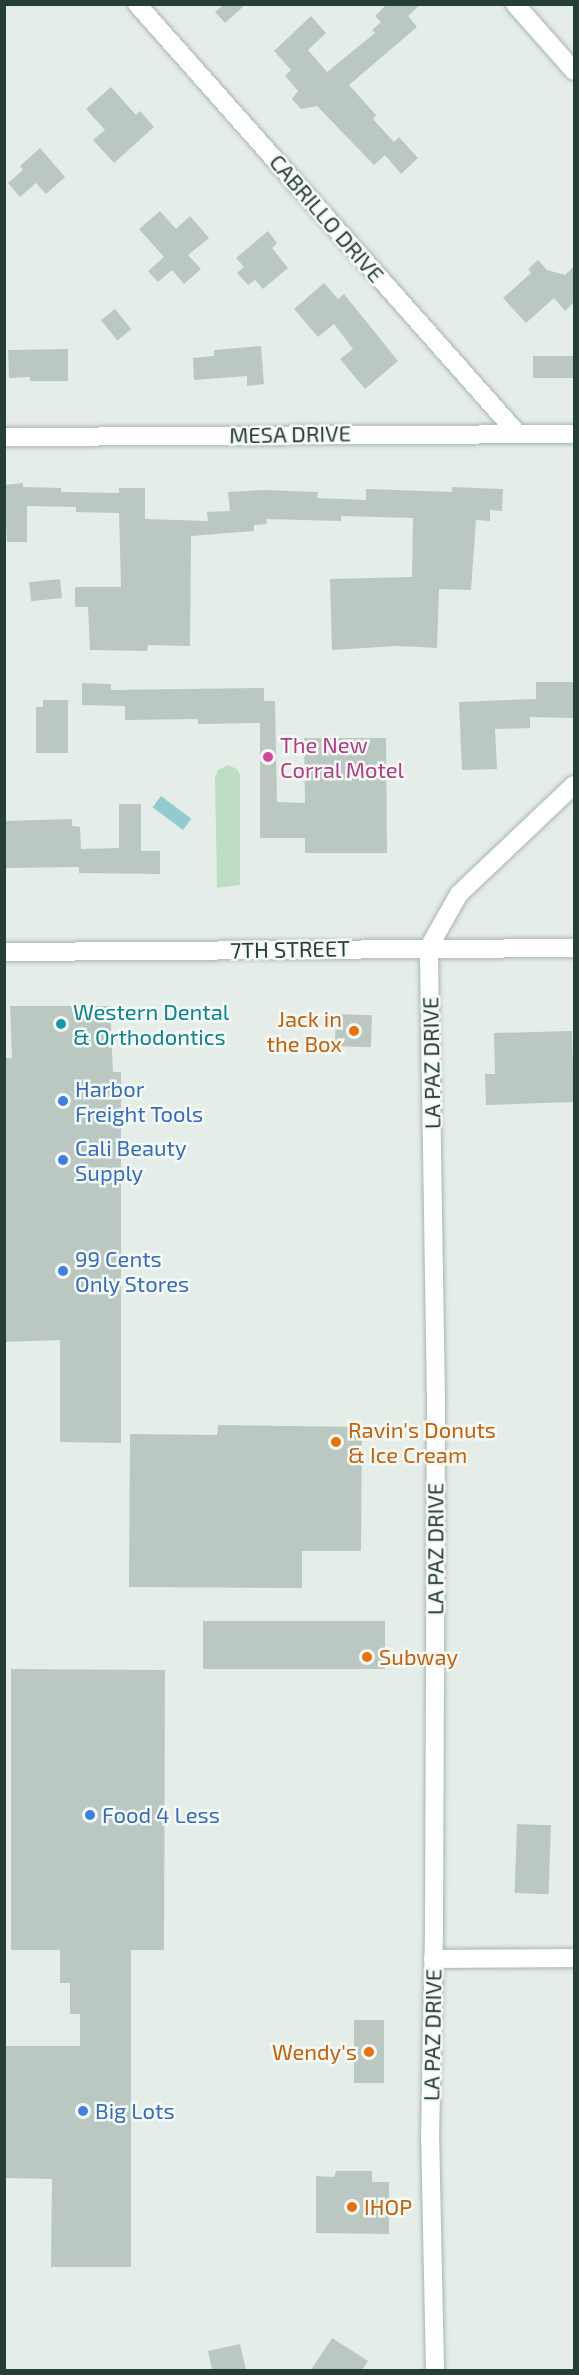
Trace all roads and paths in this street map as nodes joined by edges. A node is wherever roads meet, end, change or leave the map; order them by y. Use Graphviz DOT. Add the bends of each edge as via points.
graph roads {
  1 [pos="138,4"];
  2 [pos="515,4"];
  3 [pos="574,71"];
  4 [pos="516,432"];
  5 [pos="574,434"];
  6 [pos="4,436"];
  7 [pos="574,785"];
  8 [pos="429,947"];
  9 [pos="574,948"];
  10 [pos="4,952"];
  11 [pos="574,1958"];
  12 [pos="433,1959"];
  13 [pos="435,2370"];
  1 -- 4 [label="main road, CABRILLO DRIVE"];
  2 -- 3 [label="main road"];
  4 -- 5 [label="main road, MESA DRIVE"];
  4 -- 6 [label="main road, MESA DRIVE"];
  7 -- 8 [label="main road" via="459,894"];
  8 -- 9 [label="main road, 7TH STREET"];
  8 -- 10 [label="main road, 7TH STREET"];
  8 -- 12 [label="main road, LA PAZ DRIVE" via="436,1402"];
  11 -- 12 [label="main road"];
  12 -- 13 [label="main road, LA PAZ DRIVE" via="430,2140"];
}
